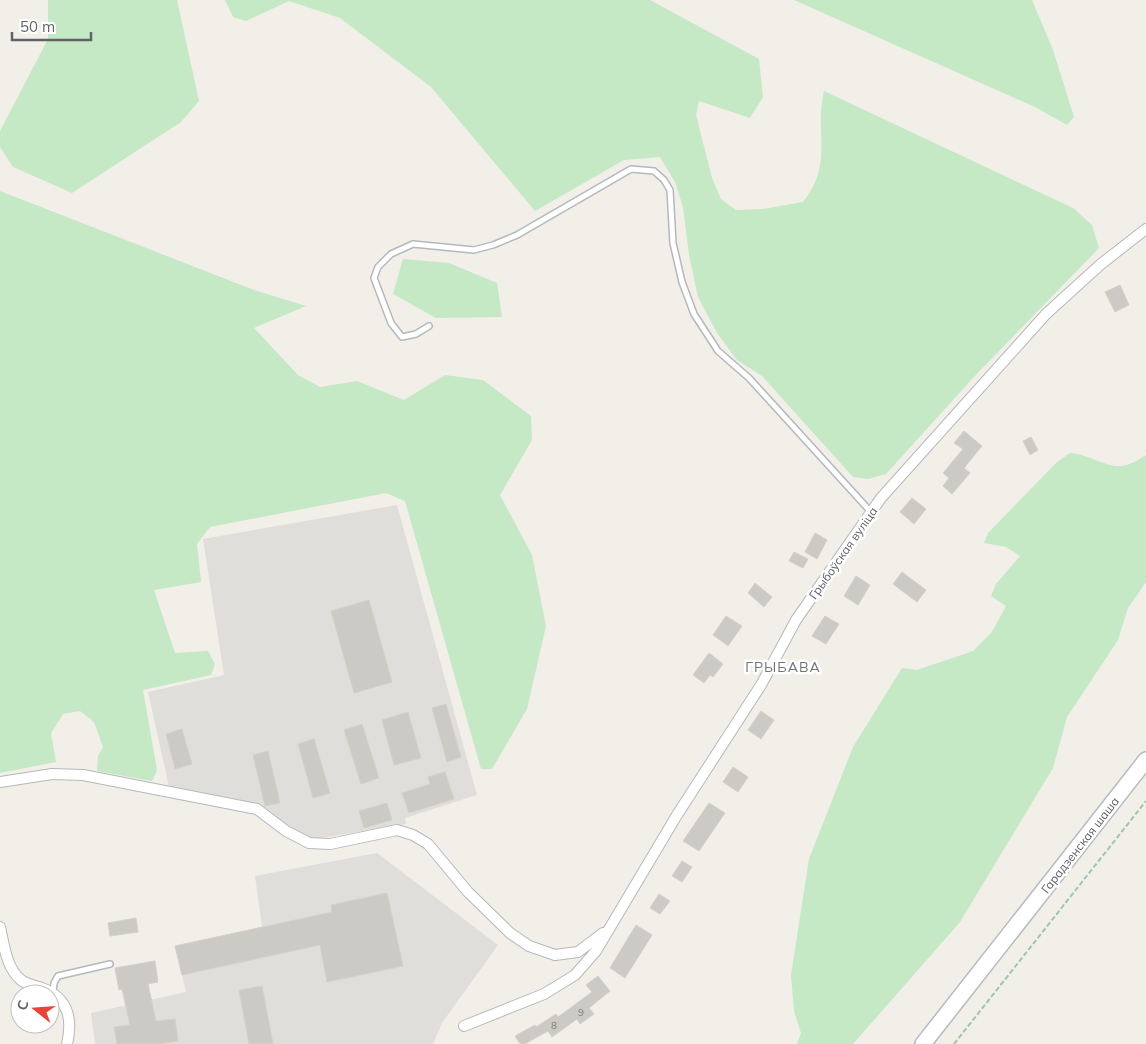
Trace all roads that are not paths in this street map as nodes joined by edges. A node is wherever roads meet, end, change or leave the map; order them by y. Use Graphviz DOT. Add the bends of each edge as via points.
graph roads {
  1 [pos="1146,229"];
  2 [pos="429,326"];
  3 [pos="871,512"];
  4 [pos="1146,760"];
  5 [pos="0,782"];
  6 [pos="0,927"];
  7 [pos="607,930"];
  8 [pos="110,964"];
  9 [pos="30,984"];
  10 [pos="54,984"];
  11 [pos="60,999"];
  12 [pos="464,1026"];
  13 [pos="67,1044"];
  14 [pos="923,1044"];
  1 -- 3 [label="street, Грыбоўская вуліца" via="1046,314"];
  2 -- 3 [label="lane" via="416,334 402,337 391,323 374,278 378,266 391,254 412,244 474,250 493,245 517,235 631,169 654,172 670,190 673,243 694,314 718,351 749,378"];
  3 -- 7 [label="street, Грыбоўская вуліца" via="796,620 761,684"];
  4 -- 14 [label="main road, Гарадзенская шаша"];
  5 -- 7 [label="street" via="52,774 83,776 257,809 286,831 309,843 330,844 397,830 428,844 468,892 510,934 529,946 555,955 578,952"];
  6 -- 9 [label="street" via="11,969 22,981"];
  7 -- 12 [label="street, Грыбоўская вуліца" via="596,951 575,975 544,994"];
  8 -- 10 [label="lane" via="58,976"];
  11 -- 13 [label="street" via="65,1004 70,1022"];
}
